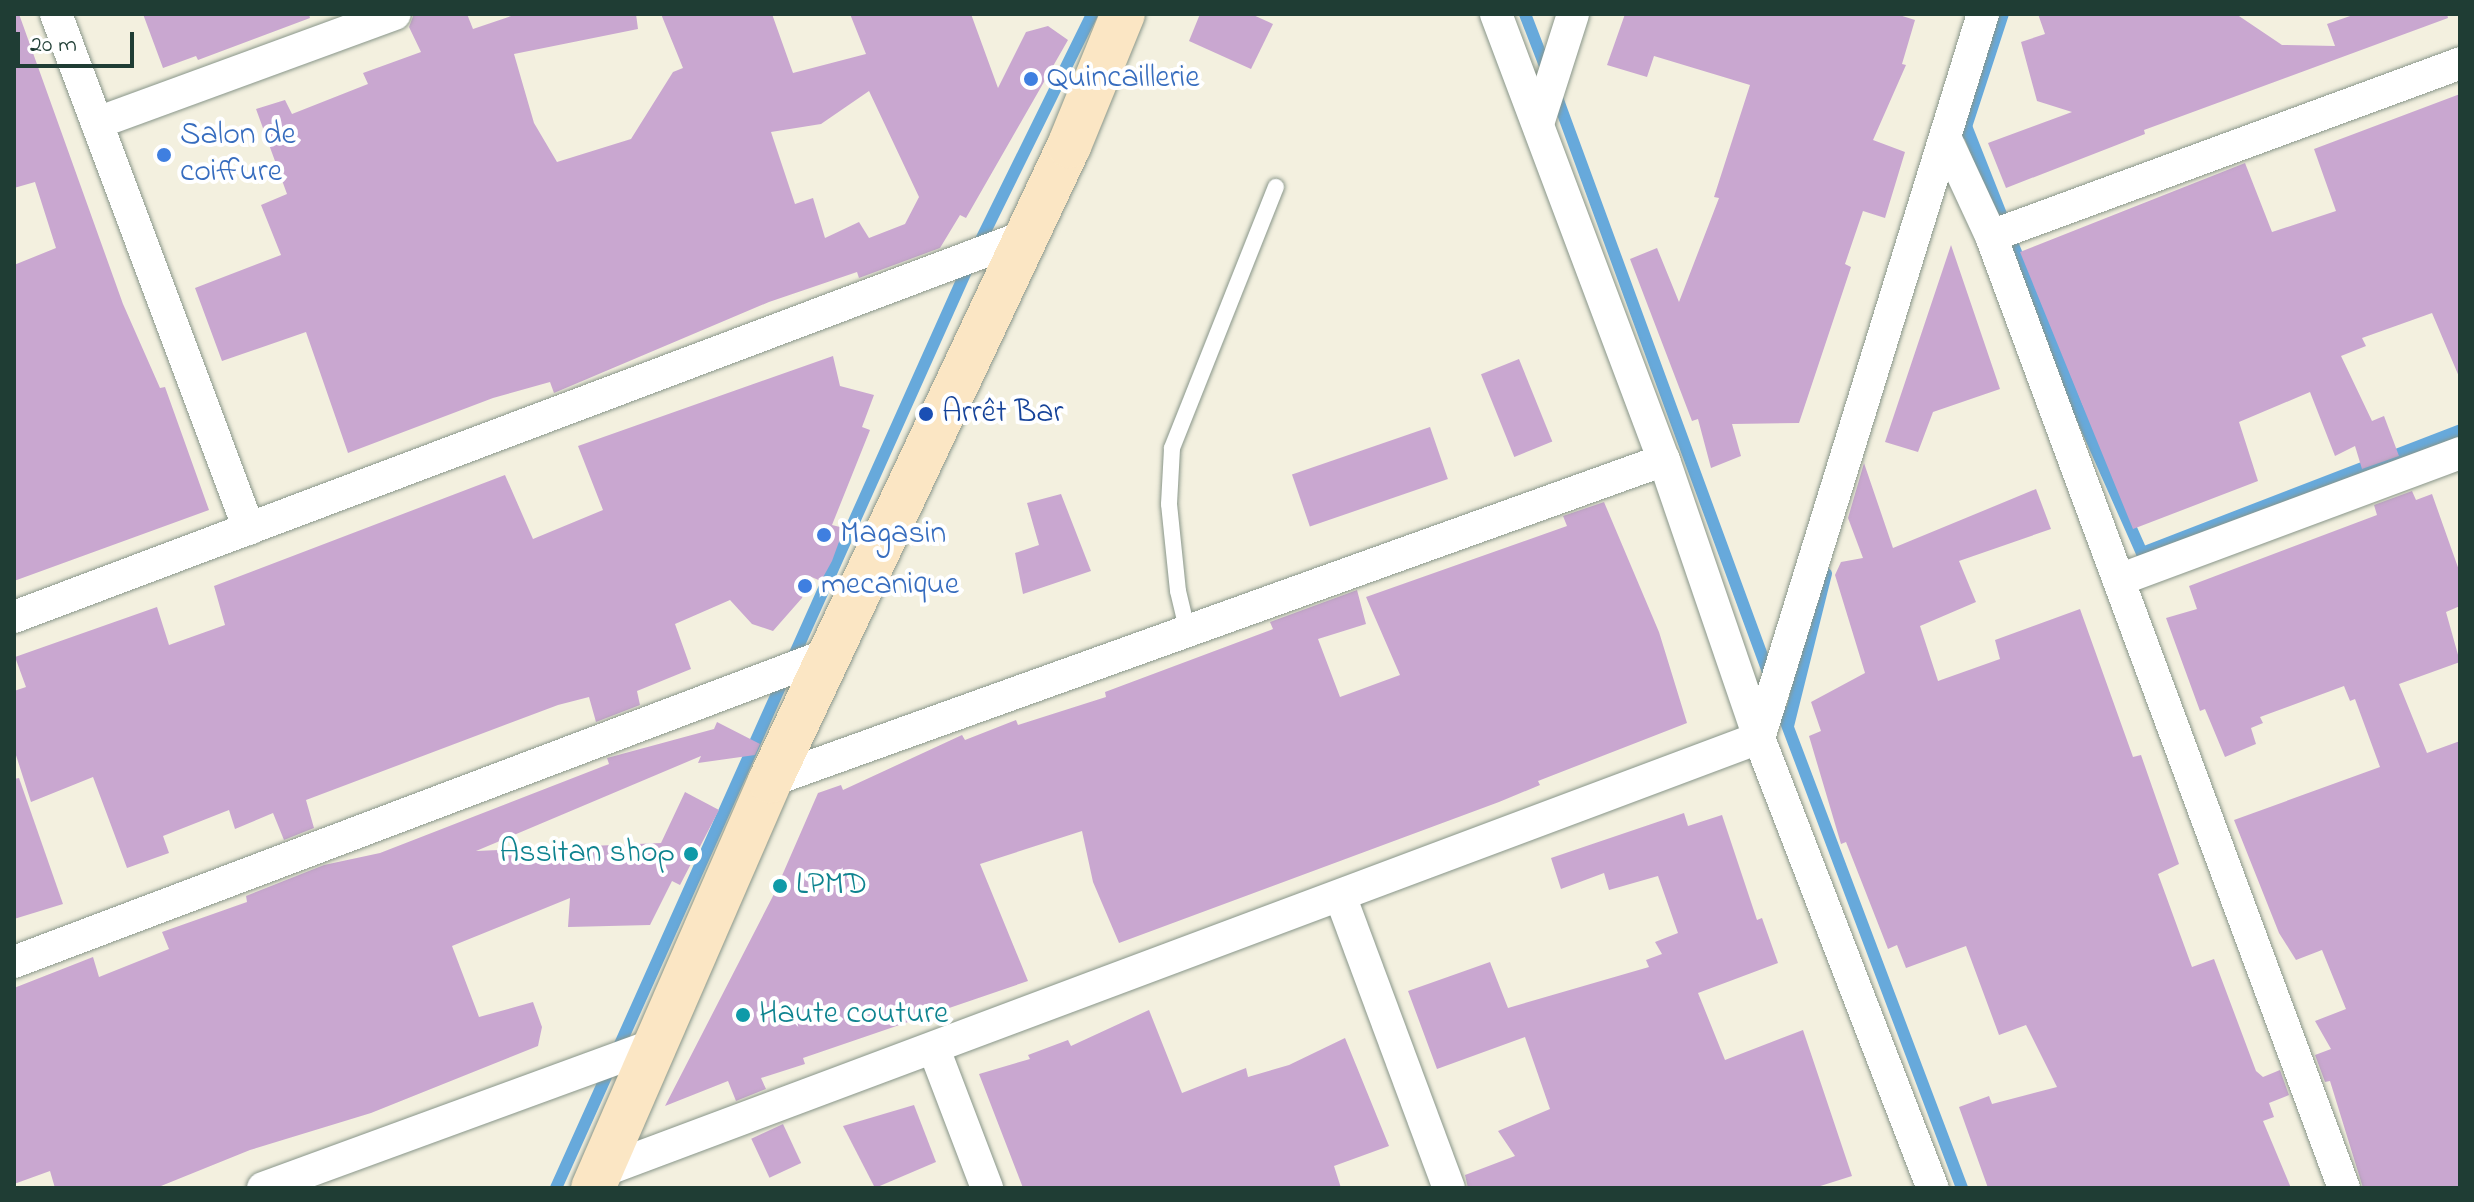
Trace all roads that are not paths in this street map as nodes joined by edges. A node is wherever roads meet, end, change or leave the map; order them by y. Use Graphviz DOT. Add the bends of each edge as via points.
graph roads {
  1 [pos="56,14"];
  2 [pos="395,14"];
  3 [pos="1123,14"];
  4 [pos="1496,14"];
  5 [pos="1573,14"];
  6 [pos="1983,14"];
  7 [pos="2460,63"];
  8 [pos="97,123"];
  9 [pos="1538,124"];
  10 [pos="1946,139"];
  11 [pos="1276,187"];
  12 [pos="1991,236"];
  13 [pos="1023,237"];
  14 [pos="2460,453"];
  15 [pos="1664,460"];
  16 [pos="249,529"];
  17 [pos="2119,580"];
  18 [pos="14,617"];
  19 [pos="1188,633"];
  20 [pos="829,654"];
  21 [pos="1759,738"];
  22 [pos="770,781"];
  23 [pos="1341,898"];
  24 [pos="14,962"];
  25 [pos="656,1044"];
  26 [pos="934,1049"];
  27 [pos="597,1180"];
  28 [pos="263,1188"];
  29 [pos="987,1188"];
  30 [pos="1449,1188"];
  31 [pos="1933,1188"];
  32 [pos="2344,1188"];
  1 -- 8 [label="street"];
  2 -- 8 [label="street"];
  3 -- 13 [label="street" via="1069,146"];
  4 -- 9 [label="street"];
  5 -- 9 [label="street"];
  6 -- 10 [label="street"];
  7 -- 12 [label="street"];
  8 -- 16 [label="street"];
  9 -- 15 [label="street"];
  10 -- 12 [label="street"];
  10 -- 21 [label="street"];
  11 -- 19 [label="lane" via="1172,448 1169,504"];
  12 -- 17 [label="street"];
  13 -- 16 [label="street"];
  13 -- 20 [label="street"];
  14 -- 17 [label="street"];
  15 -- 19 [label="street"];
  15 -- 21 [label="street"];
  16 -- 18 [label="street"];
  17 -- 32 [label="street"];
  19 -- 22 [label="street"];
  20 -- 22 [label="street"];
  20 -- 24 [label="street"];
  21 -- 23 [label="street"];
  21 -- 31 [label="street"];
  22 -- 25 [label="street"];
  23 -- 26 [label="street"];
  23 -- 30 [label="street"];
  25 -- 27 [label="street"];
  25 -- 28 [label="street"];
  26 -- 27 [label="street"];
  26 -- 29 [label="street"];
}
